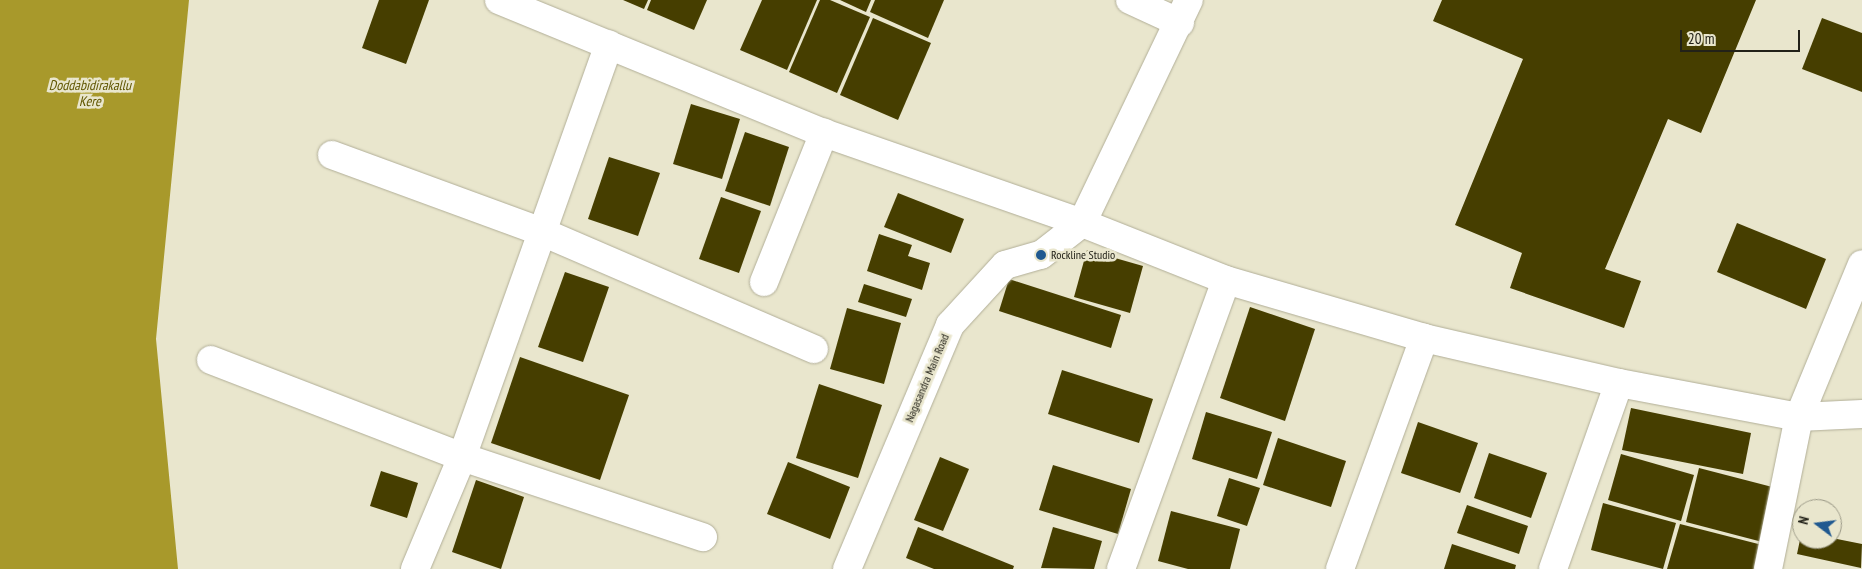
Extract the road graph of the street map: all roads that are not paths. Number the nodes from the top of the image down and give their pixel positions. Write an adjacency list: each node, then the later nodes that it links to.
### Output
1 (499, 0): 4 (street)
2 (1130, 0): 3 (street)
3 (1184, 12): 7 (street, Nagasandra Main Road)
4 (609, 44): 5 (street); 8 (street)
5 (824, 132): 7 (street); 11 (street)
6 (332, 155): 8 (street)
7 (1082, 223): 10 (street); 21 (street, Nagasandra Main Road)
8 (542, 232): 13 (street); 18 (street)
9 (1862, 264): 17 (street)
10 (1226, 280): 12 (street); 22 (street)
11 (764, 282)
12 (1424, 338): 15 (street); 23 (street)
13 (814, 349)
14 (212, 360): 18 (street)
15 (1619, 383): 17 (street); 24 (street)
16 (1862, 414): 17 (street)
17 (1799, 417): 25 (street)
18 (462, 457): 19 (street); 20 (street)
19 (703, 537)
20 (415, 569)
21 (848, 569)
22 (1121, 569)
23 (1340, 569)
24 (1553, 569)
25 (1768, 569)

